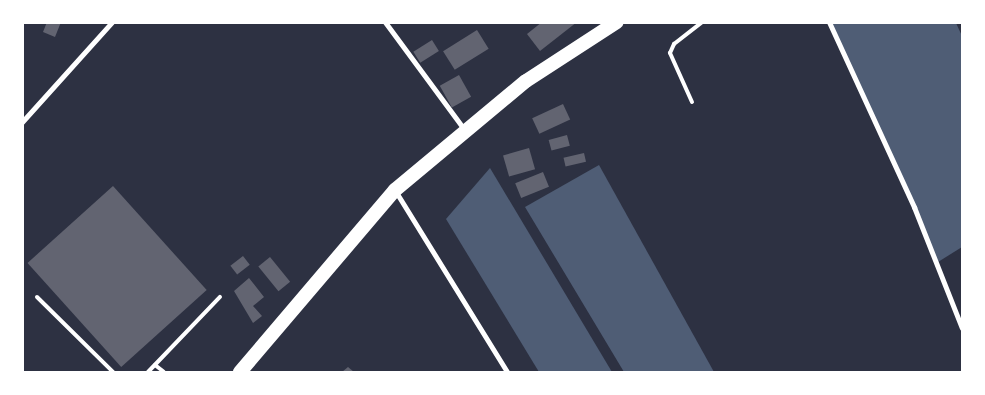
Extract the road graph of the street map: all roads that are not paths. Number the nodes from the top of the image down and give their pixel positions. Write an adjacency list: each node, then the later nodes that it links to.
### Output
1 (112, 22): 7 (street)
2 (385, 22): 8 (street)
3 (618, 22): 8 (highway)
4 (702, 22): 6 (lane)
5 (829, 22): 12 (street)
6 (692, 102)
7 (22, 122)
8 (464, 129): 9 (highway)
9 (395, 190): 17 (highway); 18 (street)
10 (37, 297): 14 (lane)
11 (220, 297): 13 (lane)
12 (962, 328)
13 (155, 365): 15 (lane); 16 (lane)
14 (113, 372)
15 (148, 372)
16 (164, 372)
17 (240, 372)
18 (507, 372)

